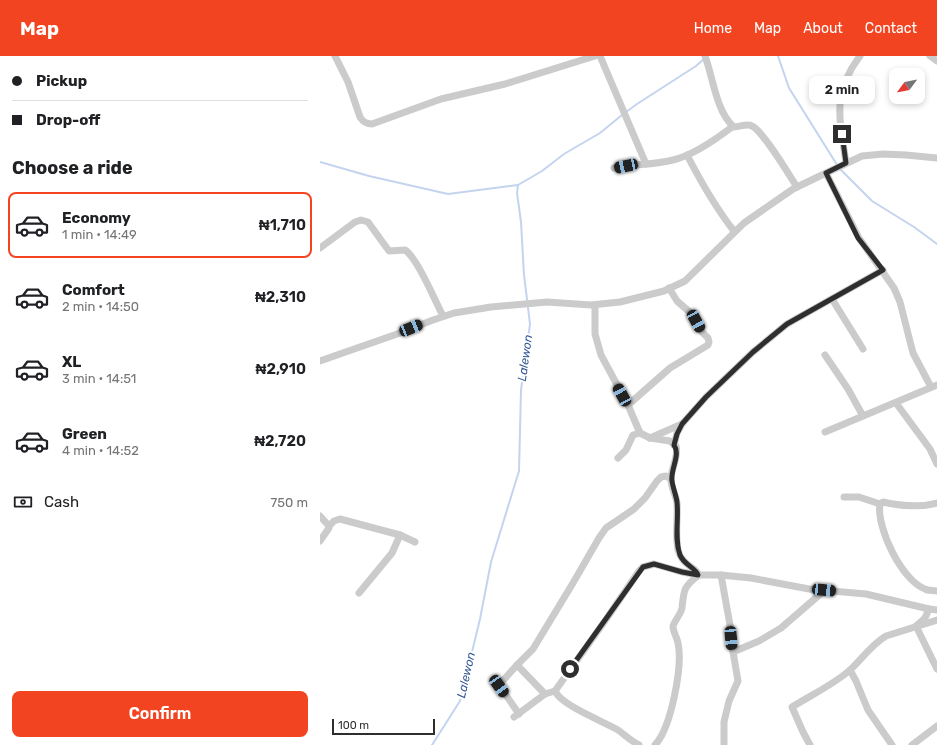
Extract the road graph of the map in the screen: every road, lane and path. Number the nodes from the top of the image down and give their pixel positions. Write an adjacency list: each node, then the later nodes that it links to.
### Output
1 (335, 56): 2 (street)
2 (595, 56)
3 (600, 56): 12 (street)
4 (705, 56): 8 (street)
5 (860, 56): 11 (street)
6 (930, 56): 7 (street)
7 (937, 61)
8 (732, 127): 9 (street); 15 (street)
9 (687, 155): 12 (street); 16 (street)
10 (937, 158): 11 (street)
11 (846, 163): 14 (street)
12 (646, 164): 13 (street)
13 (614, 168)
14 (826, 173): 15 (street); 18 (street)
15 (797, 187): 16 (street)
16 (734, 231): 19 (street)
17 (320, 248): 22 (street)
18 (883, 270): 20 (street); 26 (street)
19 (668, 288): 21 (street); 28 (street)
20 (832, 299): 23 (street); 30 (street)
21 (595, 304): 22 (street); 28 (street)
22 (443, 316): 25 (street)
23 (863, 349)
24 (825, 355): 29 (street)
25 (320, 361)
26 (934, 386): 27 (street)
27 (896, 403): 29 (street); 36 (street)
28 (628, 405): 32 (street)
29 (863, 416): 31 (street)
30 (682, 424): 33 (street); 34 (street)
31 (825, 432)
32 (640, 433): 33 (street); 35 (street)
33 (650, 438): 34 (street)
34 (674, 445): 37 (street)
35 (618, 458)
36 (937, 464)
37 (671, 479): 46 (street); 56 (street)
38 (844, 497): 40 (street)
39 (937, 503): 40 (street)
40 (880, 504): 49 (street)
41 (320, 516): 42 (street)
42 (329, 526): 43 (street); 44 (street)
43 (400, 535): 45 (street); 50 (street)
44 (320, 542)
45 (415, 542)
46 (698, 575): 47 (street); 59 (street); 63 (street)
47 (721, 575): 48 (street); 55 (street)
48 (824, 590): 51 (street); 55 (street)
49 (937, 591)
50 (359, 593)
51 (929, 609): 52 (street); 54 (street)
52 (937, 610)
53 (937, 620): 54 (street)
54 (916, 626): 57 (street); 58 (street)
55 (733, 652): 64 (street)
56 (517, 665): 60 (street); 60 (street)
57 (937, 669)
58 (850, 670): 65 (street); 66 (street)
59 (555, 691): 60 (street); 62 (street)
60 (545, 694)
61 (937, 726): 67 (street)
62 (639, 745)
63 (655, 745)
64 (724, 745)
65 (810, 745)
66 (892, 745)
67 (912, 745)

